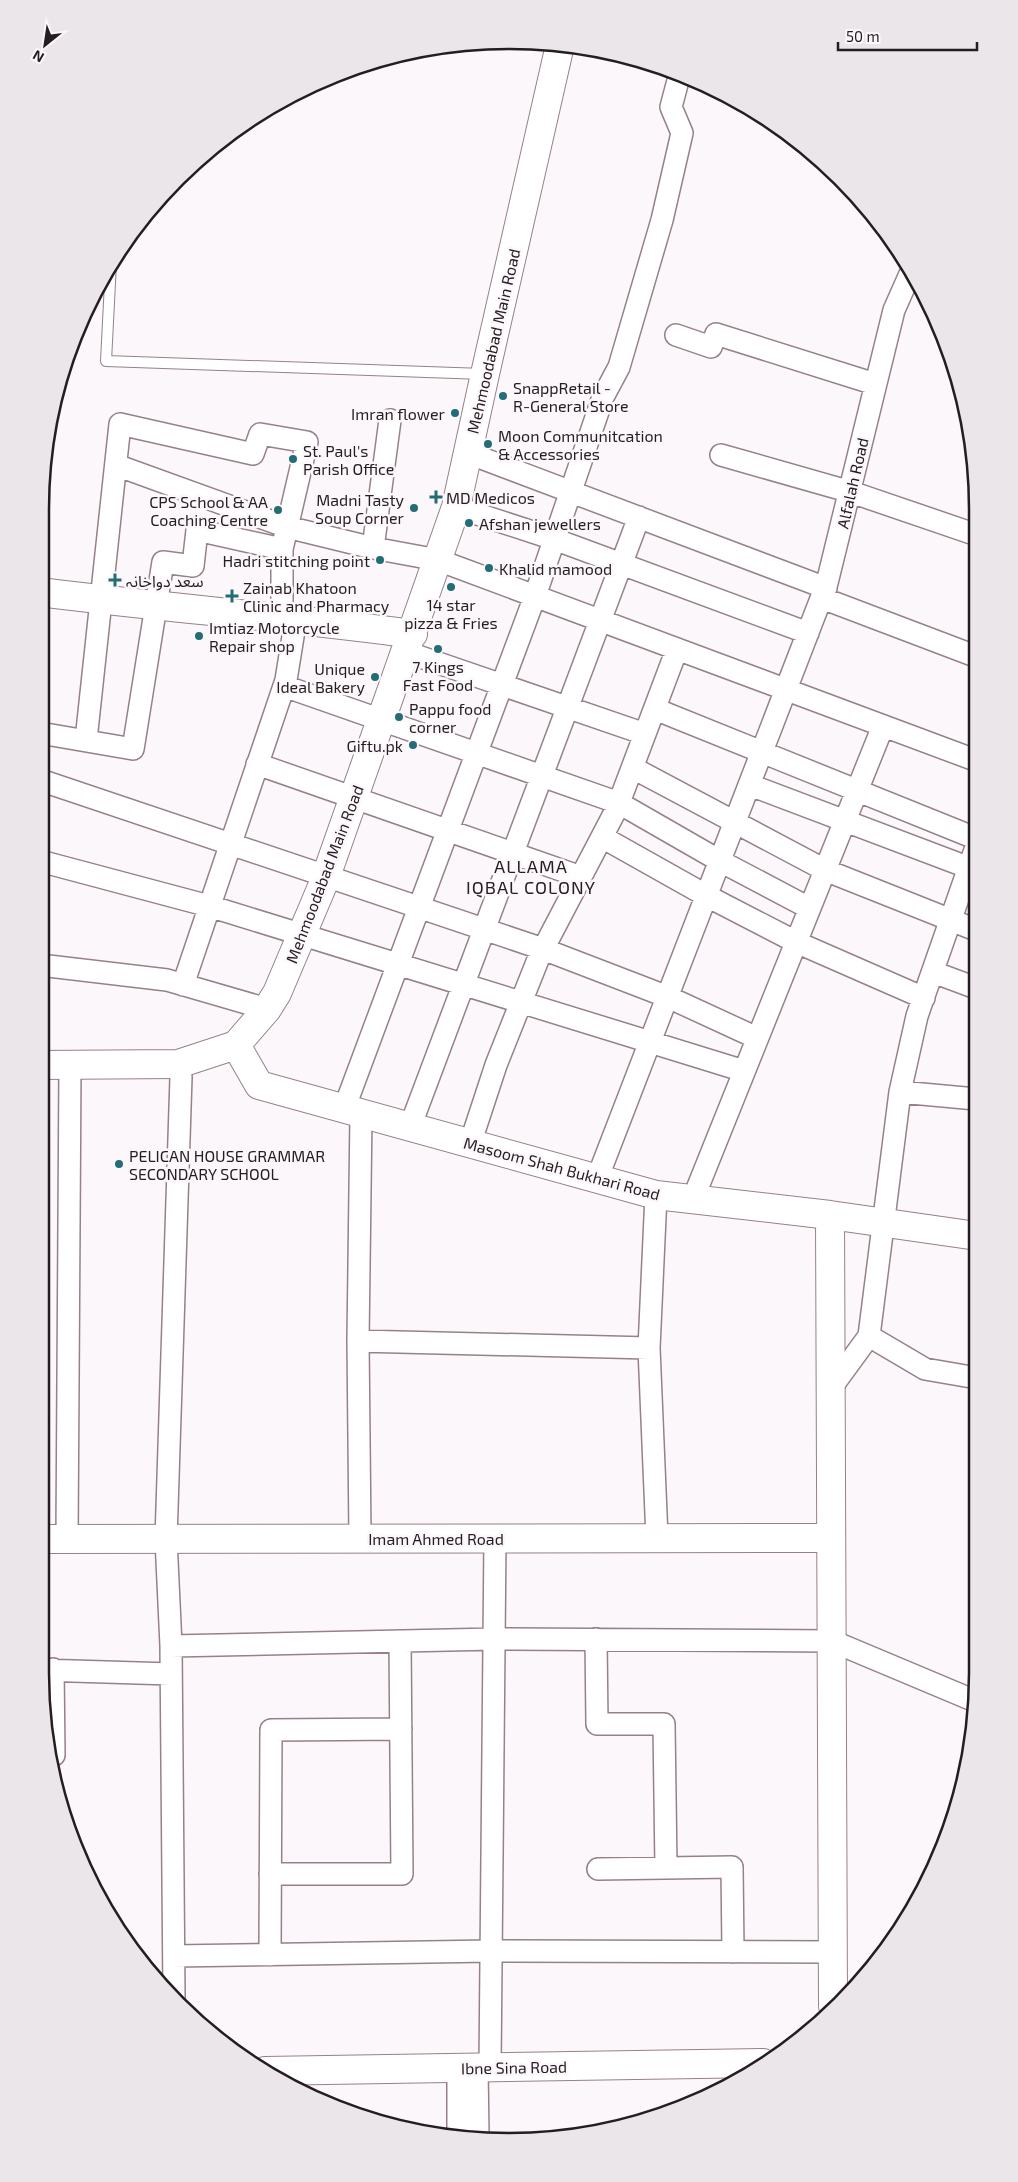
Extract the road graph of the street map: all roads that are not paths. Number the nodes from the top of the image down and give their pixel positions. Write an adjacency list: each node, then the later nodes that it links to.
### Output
1 (558, 52): 6 (street, Mehmoodabad Main Road)
2 (678, 81): 12 (street)
3 (110, 279): 6 (lane)
4 (908, 279): 7 (street, Alfalah Road)
5 (676, 335): 7 (street)
6 (485, 374): 9 (street, Mehmoodabad Main Road)
7 (875, 384): 13 (street, Alfalah Road)
8 (390, 420): 19 (street)
9 (468, 453): 12 (street); 14 (street, Mehmoodabad Main Road)
10 (721, 455): 13 (street)
11 (116, 466): 16 (street); 16 (street); 26 (street)
12 (571, 492): 15 (street); 18 (street)
13 (850, 492): 17 (street); 24 (street, Alfalah Road)
14 (456, 507): 18 (street); 21 (street, Mehmoodabad Main Road)
15 (639, 517): 22 (street); 24 (street)
16 (287, 527): 19 (street); 20 (street)
17 (969, 532)
18 (554, 539): 22 (street); 25 (street)
19 (373, 548): 21 (street)
20 (282, 549): 27 (street); 28 (street)
21 (438, 560): 25 (street); 31 (street, Mehmoodabad Main Road)
22 (622, 564): 29 (street); 30 (street)
23 (49, 593): 26 (street)
24 (824, 593): 30 (street, Alfalah Road); 33 (street)
25 (535, 596): 29 (street); 34 (street)
26 (102, 600): 27 (street); 43 (street)
27 (154, 607): 28 (street); 43 (street)
28 (289, 618): 31 (street); 35 (street)
29 (601, 621): 32 (street); 37 (street)
30 (808, 633): 36 (street, Alfalah Road)
31 (410, 643): 34 (street); 39 (street, Mehmoodabad Main Road)
32 (677, 649): 36 (street); 38 (street)
33 (969, 653)
34 (502, 685): 37 (street); 45 (street)
35 (284, 686): 39 (street); 47 (street)
36 (787, 690): 40 (street); 44 (street, Alfalah Road)
37 (569, 708): 42 (street); 49 (street)
38 (655, 709): 42 (street); 44 (street)
39 (382, 719): 45 (street); 53 (street, Mehmoodabad Main Road)
40 (883, 726): 46 (street); 52 (street)
41 (49, 734): 43 (street)
42 (645, 734): 48 (street)
43 (86, 740)
44 (762, 752): 51 (street, Alfalah Road); 52 (street)
45 (477, 753): 49 (street); 57 (street)
46 (969, 758)
47 (257, 764): 53 (street); 60 (street)
48 (632, 768): 54 (street); 56 (street)
49 (543, 776): 54 (street); 61 (street)
50 (49, 783): 60 (street)
51 (750, 785): 55 (street); 56 (street, Alfalah Road)
52 (857, 792): 55 (street); 58 (street)
53 (354, 797): 57 (street); 67 (street, Mehmoodabad Main Road)
54 (619, 803): 59 (street); 62 (street)
55 (844, 822): 63 (street); 65 (street)
56 (735, 823): 62 (street, Alfalah Road); 65 (street)
57 (448, 830): 61 (street); 71 (street)
58 (969, 836)
59 (602, 837): 68 (street); 69 (street)
60 (230, 843): 67 (street); 70 (street)
61 (514, 854): 68 (street); 75 (street)
62 (720, 861): 69 (street, Alfalah Road); 72 (street)
63 (969, 862)
64 (49, 863): 70 (street)
65 (825, 870): 72 (street); 73 (street)
66 (969, 874): 73 (street)
67 (326, 876): 71 (street); 76 (street, Mehmoodabad Main Road)
68 (581, 877): 78 (street)
69 (707, 896): 77 (street); 85 (street, Alfalah Road)
70 (209, 906): 76 (street); 83 (street)
71 (419, 908): 75 (street); 79 (street)
72 (810, 908): 77 (street)
73 (951, 921): 74 (street); 81 (street)
74 (969, 927)
75 (485, 931): 78 (street); 82 (street)
76 (302, 934): 79 (street); 88 (street, Mehmoodabad Main Road)
77 (796, 942): 86 (street); 89 (street)
78 (543, 949): 85 (street); 87 (street)
79 (398, 963): 82 (street); 98 (street)
80 (49, 966): 83 (street)
81 (933, 972): 84 (street); 86 (street)
82 (465, 984): 87 (street); 99 (street)
83 (183, 985): 88 (street)
84 (969, 985)
85 (668, 997): 89 (street); 90 (street, Alfalah Road)
86 (924, 998): 96 (street)
87 (522, 1002): 90 (street); 100 (street)
88 (267, 1009): 91 (street, Mehmoodabad Main Road)
89 (758, 1038): 95 (street)
90 (650, 1042): 95 (street); 101 (street, Alfalah Road)
91 (236, 1046): 92 (street); 98 (street, Masoom Shah Bukhari Road)
92 (178, 1064): 94 (street); 118 (street)
93 (49, 1065): 94 (street)
94 (70, 1065): 117 (street)
95 (744, 1071): 103 (street)
96 (900, 1092): 97 (street); 105 (street)
97 (969, 1098)
98 (352, 1111): 99 (street, Masoom Shah Bukhari Road); 108 (street)
99 (410, 1127): 100 (street, Masoom Shah Bukhari Road)
100 (470, 1144): 101 (street, Masoom Shah Bukhari Road)
101 (597, 1179): 102 (street, Masoom Shah Bukhari Road)
102 (656, 1195): 103 (street, Masoom Shah Bukhari Road); 109 (street)
103 (693, 1199): 104 (street, Masoom Shah Bukhari Road)
104 (830, 1215): 105 (street, Masoom Shah Bukhari Road); 111 (street)
105 (883, 1223): 106 (street, Masoom Shah Bukhari Road); 107 (street)
106 (969, 1235)
107 (869, 1336): 110 (street); 111 (street)
108 (358, 1341): 109 (street); 112 (street)
109 (650, 1348): 114 (street)
110 (969, 1377)
111 (831, 1388): 115 (street)
112 (360, 1538): 113 (street, Imam Ahmed Road); 118 (street, Imam Ahmed Road)
113 (495, 1538): 114 (street, Imam Ahmed Road); 119 (street)
114 (657, 1538): 115 (street, Imam Ahmed Road)
115 (831, 1538): 122 (street)
116 (49, 1539): 117 (street, Imam Ahmed Road)
117 (67, 1539): 118 (street, Imam Ahmed Road)
118 (166, 1539): 123 (street)
119 (494, 1639): 120 (street); 121 (street); 131 (street)
120 (596, 1639): 122 (street); 128 (street)
121 (400, 1641): 123 (street); 127 (street)
122 (832, 1641): 126 (street); 133 (street)
123 (171, 1646): 125 (street)
124 (49, 1670): 125 (street)
125 (171, 1674): 135 (street)
126 (968, 1698)
127 (401, 1729): 130 (street); 130 (street)
128 (666, 1868): 129 (street); 132 (street)
129 (598, 1869)
130 (270, 1874): 134 (street)
131 (491, 1951): 132 (street); 134 (street); 139 (street)
132 (733, 1952): 133 (street)
133 (833, 1952): 137 (street)
134 (270, 1955): 135 (street)
135 (174, 1956): 136 (street)
136 (174, 1988)
137 (833, 1999)
138 (753, 2063): 139 (street, Ibne Sina Road)
139 (475, 2068): 140 (street, Ibne Sina Road); 141 (street); 142 (street)
140 (277, 2071)
141 (459, 2130)
142 (478, 2132)

